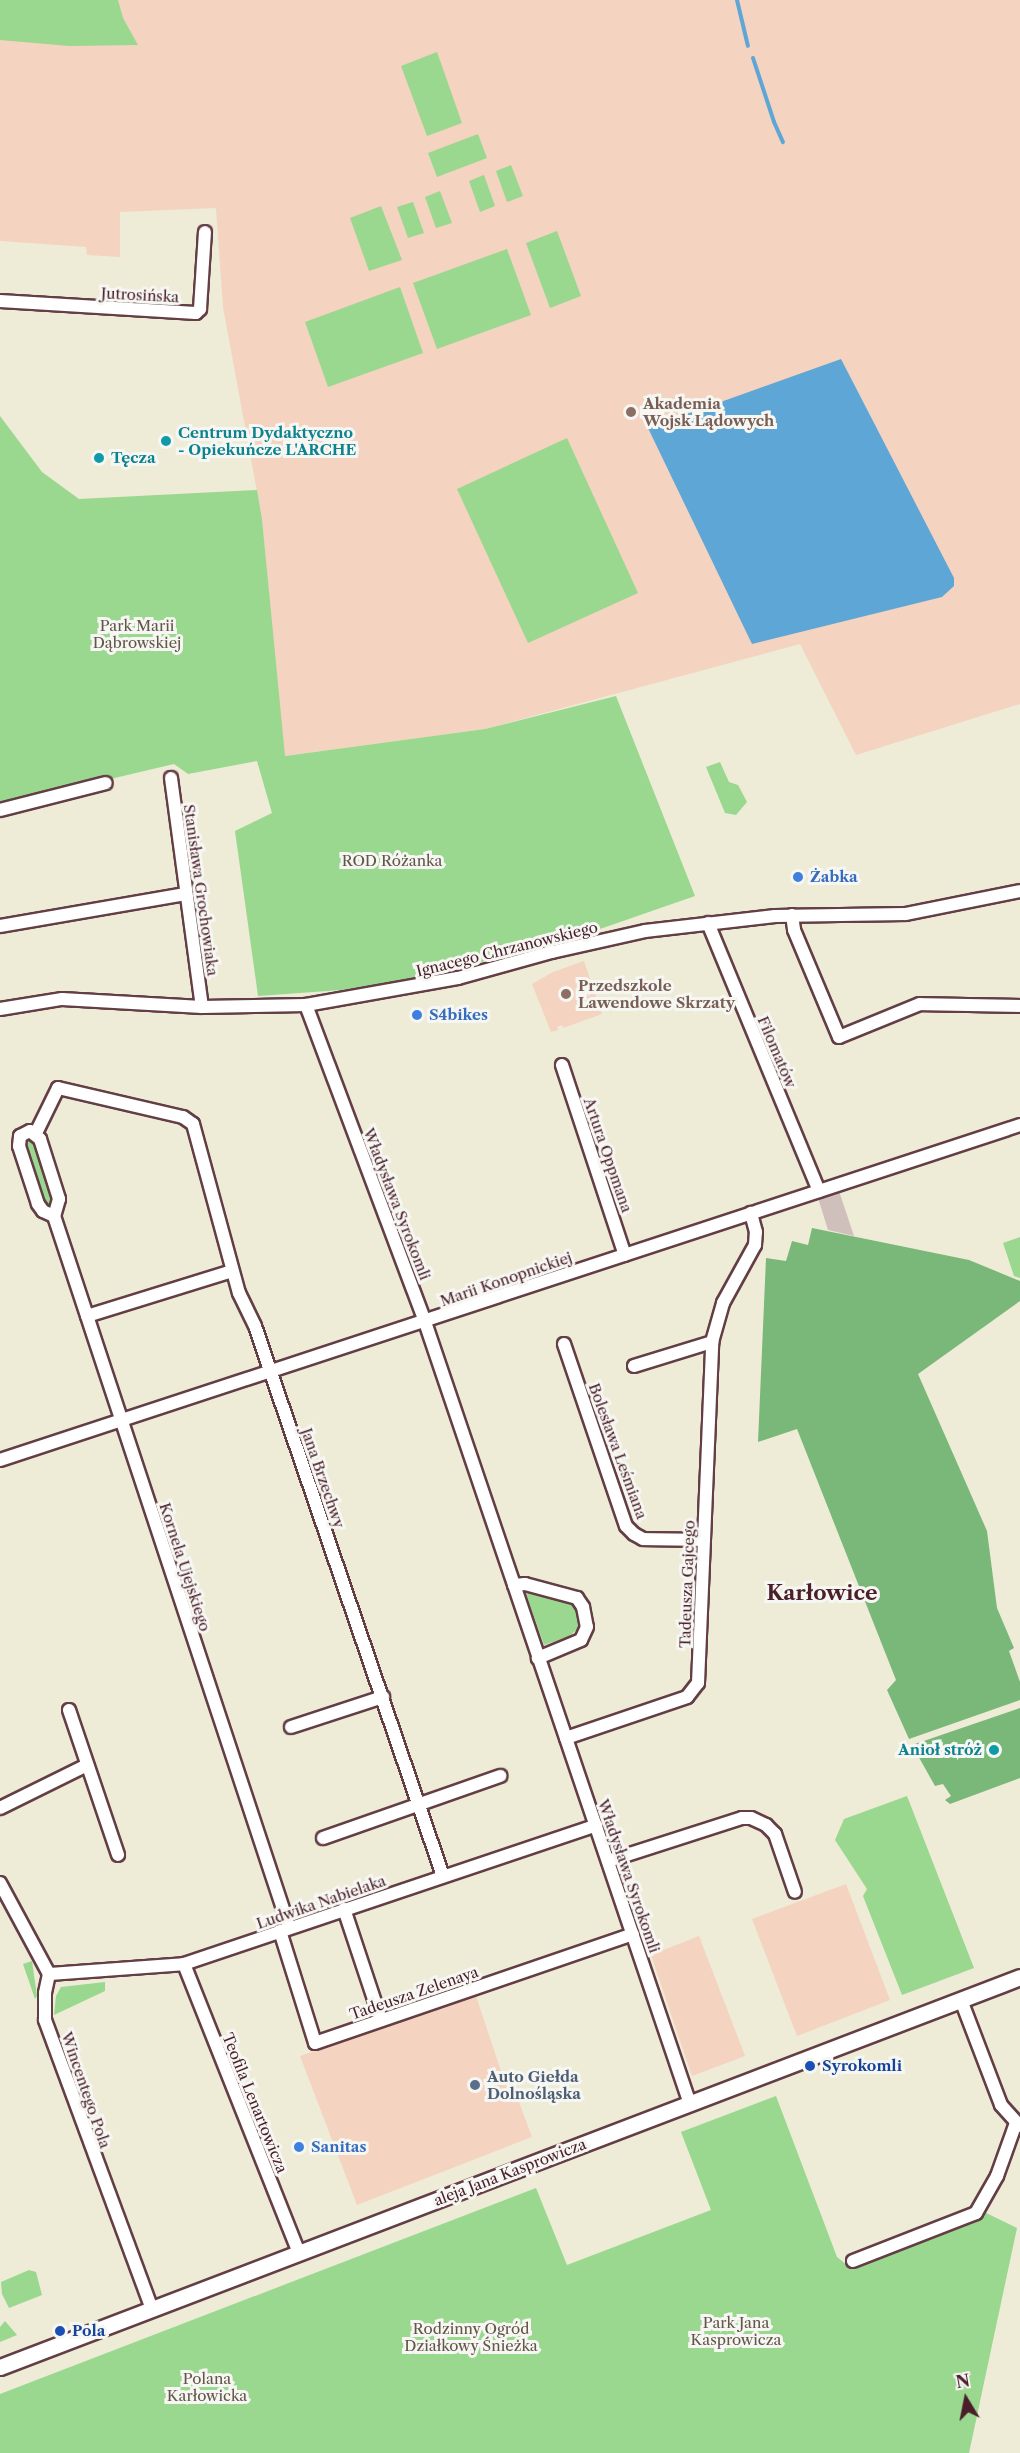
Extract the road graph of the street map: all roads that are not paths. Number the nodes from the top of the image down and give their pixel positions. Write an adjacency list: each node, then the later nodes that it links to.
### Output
1 (205, 232): 2 (street, Jutrosińska)
2 (0, 301)
3 (171, 778): 7 (street, Stanisława Grochowiaka)
4 (106, 783): 5 (street)
5 (0, 810)
6 (1020, 891): 8 (street, Ignacego Chrzanowskiego)
7 (185, 894): 10 (street); 13 (street, Stanisława Grochowiaka)
8 (792, 915): 9 (street, Ignacego Chrzanowskiego); 12 (street)
9 (708, 923): 11 (street, Ignacego Chrzanowskiego); 18 (street, Filomatów)
10 (0, 926)
11 (306, 1005): 13 (street, Ignacego Chrzanowskiego); 24 (street, Władysława Syrokomli)
12 (1020, 1006)
13 (202, 1007): 14 (street, Ignacego Chrzanowskiego)
14 (0, 1009)
15 (562, 1065): 21 (street, Artura Oppmana)
16 (1020, 1125): 18 (street, Marii Konopnickiej)
17 (36, 1133): 20 (street, Kornela Ujejskiego); 20 (street, Kornela Ujejskiego); 22 (street, Jana Brzechwy)
18 (819, 1191): 19 (street, Marii Konopnickiej)
19 (751, 1214): 21 (street, Marii Konopnickiej); 25 (street, Tadeusza Gajcego)
20 (54, 1216): 23 (street, Kornela Ujejskiego)
21 (625, 1255): 24 (street, Marii Konopnickiej)
22 (232, 1271): 23 (street); 28 (street, Jana Brzechwy)
23 (87, 1316): 29 (street, Kornela Ujejskiego)
24 (425, 1322): 28 (street, Marii Konopnickiej); 32 (street, Władysława Syrokomli)
25 (711, 1342): 27 (street); 31 (street, Tadeusza Gajcego)
26 (564, 1344): 31 (street, Bolesława Leśmiana)
27 (634, 1366)
28 (271, 1372): 29 (street, Marii Konopnickiej); 34 (street, Jana Brzechwy)
29 (122, 1421): 30 (street, Marii Konopnickiej); 50 (street, Kornela Ujejskiego)
30 (0, 1460)
31 (704, 1540): 37 (street, Tadeusza Gajcego)
32 (514, 1586): 33 (street, Władysława Syrokomli); 33 (street)
33 (538, 1658): 37 (street, Władysława Syrokomli)
34 (383, 1697): 36 (street); 40 (street, Jana Brzechwy)
35 (69, 1710): 38 (street)
36 (291, 1727)
37 (566, 1738): 42 (street, Władysława Syrokomli)
38 (87, 1765): 41 (street); 44 (street)
39 (500, 1776): 40 (street)
40 (419, 1805): 43 (street); 46 (street, Jana Brzechwy)
41 (0, 1808)
42 (596, 1825): 45 (street, Władysława Syrokomli); 46 (street, Ludwika Nabielaka)
43 (323, 1838)
44 (118, 1855)
45 (608, 1861): 48 (street); 51 (street, Władysława Syrokomli)
46 (443, 1876): 49 (street, Ludwika Nabielaka)
47 (0, 1883): 53 (street)
48 (795, 1892)
49 (344, 1909): 50 (street, Ludwika Nabielaka); 56 (street)
50 (284, 1929): 52 (street, Ludwika Nabielaka); 56 (street, Tadeusza Zelenaya)
51 (633, 1934): 56 (street, Tadeusza Zelenaya); 57 (street, Władysława Syrokomli)
52 (184, 1964): 53 (street, Ludwika Nabielaka); 59 (street, Teofila Lenartowicza)
53 (49, 1974): 61 (street, Wincentego Pola)
54 (1020, 1977): 55 (street, aleja Jana Kasprowicza)
55 (961, 2000): 57 (street, aleja Jana Kasprowicza); 58 (street)
56 (381, 2020)
57 (690, 2103): 59 (street, aleja Jana Kasprowicza)
58 (1018, 2125): 60 (street)
59 (299, 2253): 61 (street, aleja Jana Kasprowicza)
60 (853, 2262)
61 (152, 2310): 62 (street, aleja Jana Kasprowicza)
62 (0, 2367)

